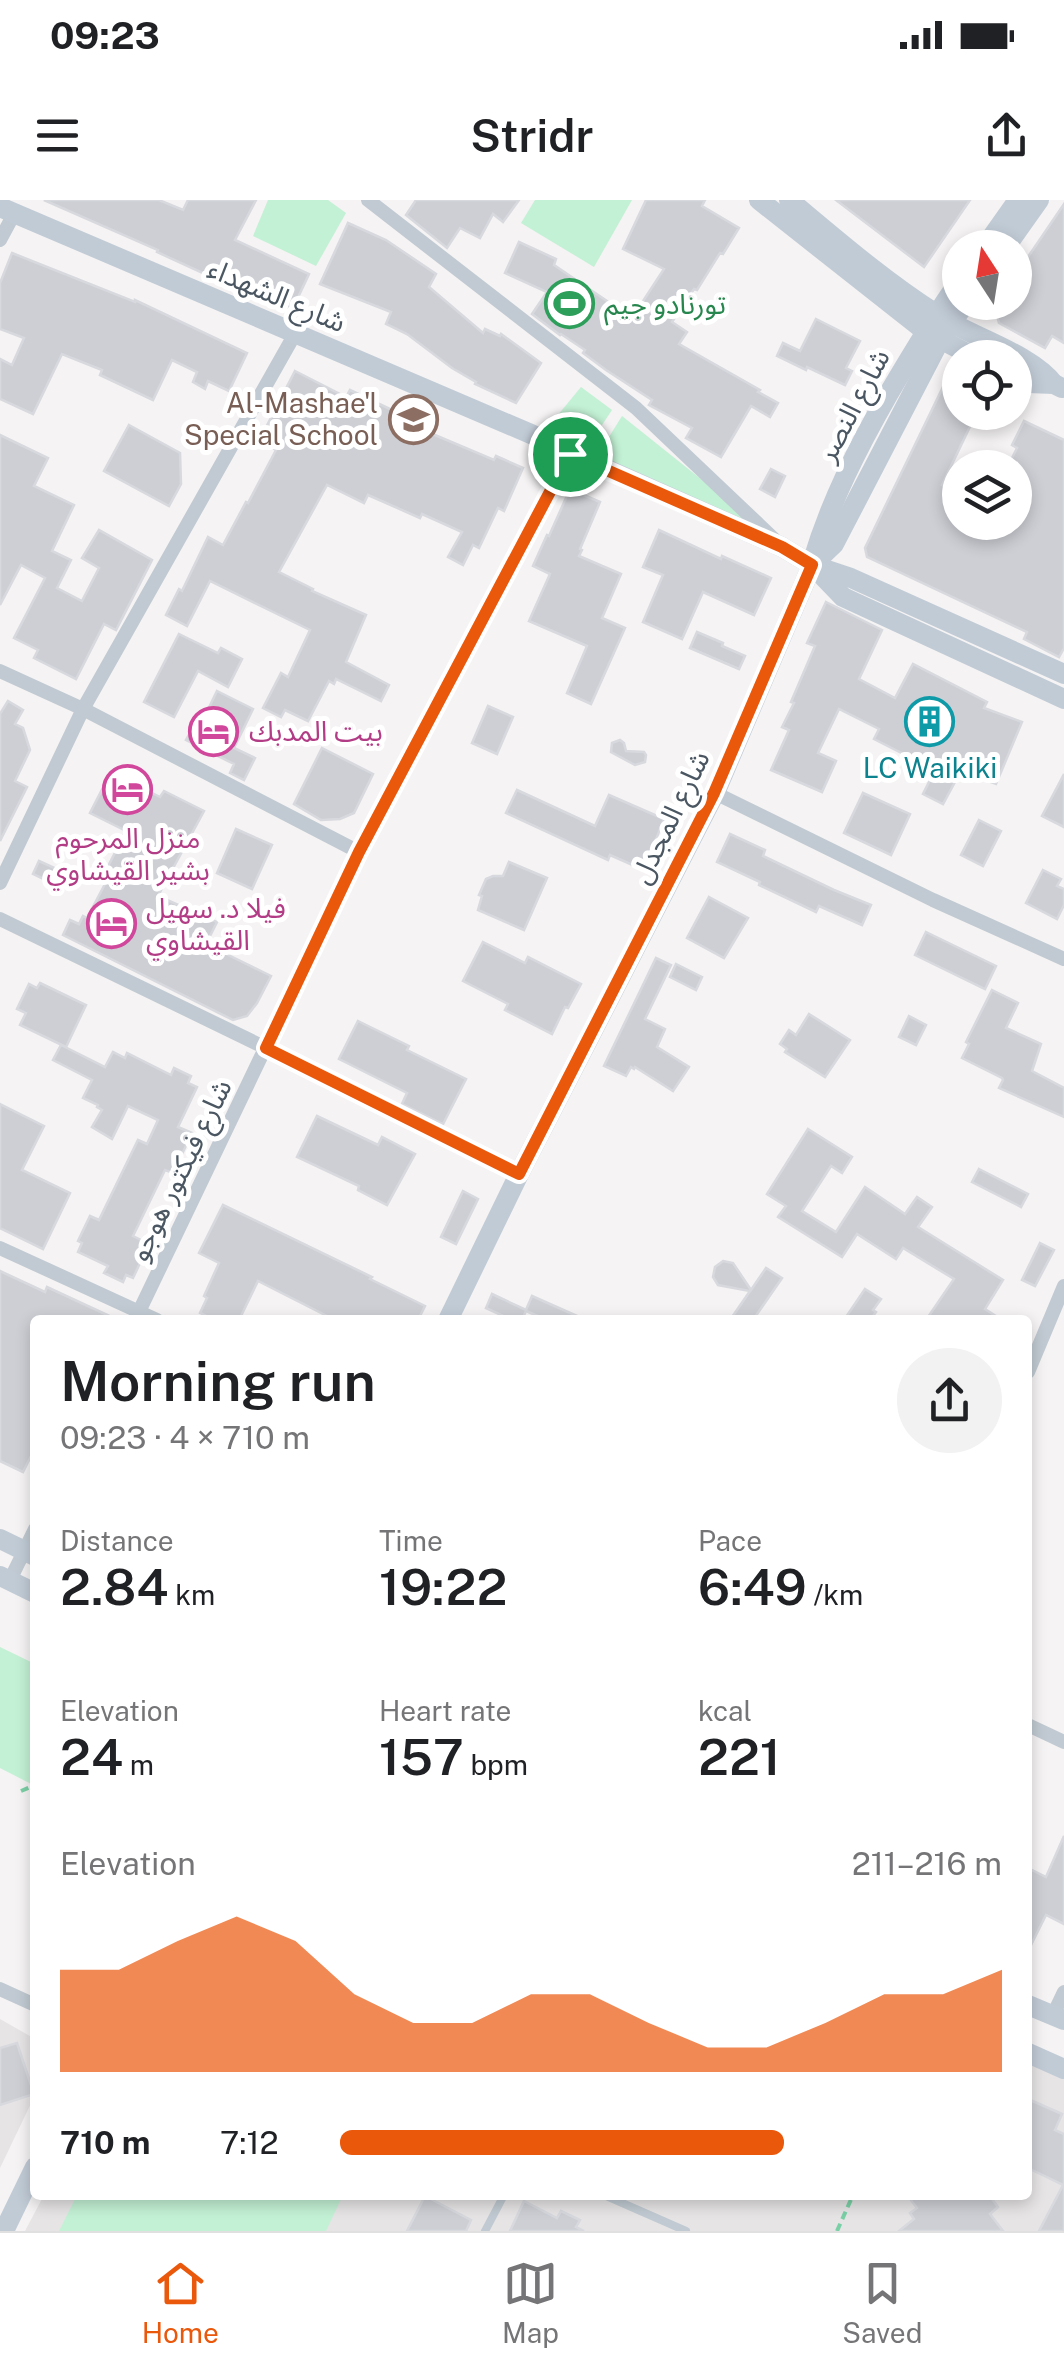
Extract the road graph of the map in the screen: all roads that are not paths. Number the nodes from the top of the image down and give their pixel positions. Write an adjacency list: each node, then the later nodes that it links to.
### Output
1 (368, 200): 8 (street)
2 (396, 200): 8 (street)
3 (760, 200): 14 (main road)
4 (789, 200): 14 (main road)
5 (1018, 200): 9 (main road)
6 (1039, 200): 10 (main road)
7 (7, 211): 11 (street); 15 (main road, شارع الشهداء)
8 (388, 216): 20 (street)
9 (997, 230)
10 (1018, 230)
11 (0, 240)
12 (942, 318): 14 (main road)
13 (946, 320): 14 (main road)
14 (938, 327): 16 (main road); 18 (main road); 21 (main road, شارع المجدل)
15 (296, 332): 19 (main road, شارع الشهداء); 25 (street)
16 (954, 340)
17 (1032, 384): 18 (main road)
18 (1059, 387)
19 (570, 454): 20 (main road); 27 (street, شارع فيكتور هوجو)
20 (782, 547): 21 (main road)
21 (812, 565): 23 (main road); 24 (main road); 26 (main road, شارع المجدل)
22 (0, 672): 25 (street)
23 (1064, 674)
24 (1064, 699)
25 (83, 710): 27 (street); 28 (street)
26 (714, 793): 30 (street); 32 (main road, شارع المجدل)
27 (359, 852): 31 (street, شارع فيكتور هوجو)
28 (0, 883)
29 (0, 919): 31 (street)
30 (1064, 959)
31 (266, 1048): 32 (street); 36 (street, شارع فيكتور هوجو)
32 (519, 1174): 37 (main road, شارع المجدل)
33 (0, 1248): 35 (street)
34 (1064, 1286): 38 (street)
35 (136, 1315)
36 (138, 1315)
37 (450, 1315)
38 (1032, 1362)
39 (0, 1540): 40 (main road)
40 (30, 1554): 41 (street)
41 (5, 1578): 42 (main road)
42 (30, 1590)
43 (1032, 1726): 44 (street)
44 (1059, 1736)
45 (0, 1988): 47 (street)
46 (1064, 1992): 49 (street)
47 (30, 2002)
48 (1032, 2008): 49 (main road)
49 (1058, 2018)
50 (1032, 2055): 51 (main road)
51 (1064, 2068)
52 (30, 2177): 56 (main road)
53 (501, 2200): 57 (lane)
54 (614, 2200): 55 (lane)
55 (665, 2227): 58 (lane)
56 (4, 2231)
57 (485, 2231)
58 (686, 2231)

